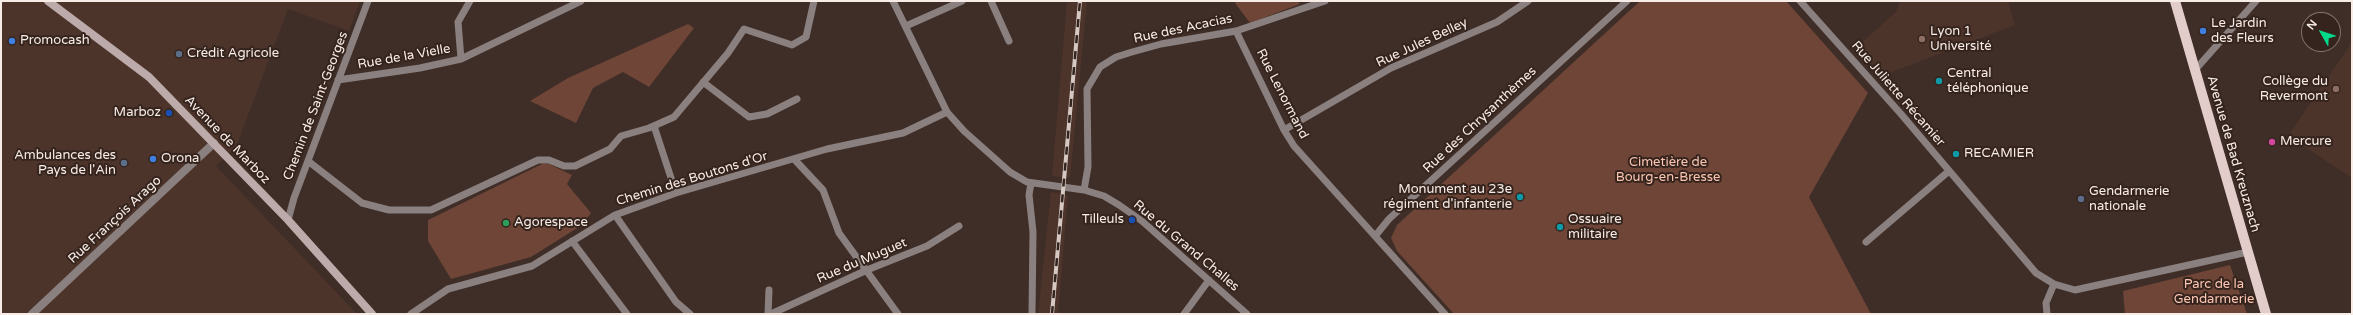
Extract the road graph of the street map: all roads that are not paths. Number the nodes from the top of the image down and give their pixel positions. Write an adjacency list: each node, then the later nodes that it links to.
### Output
1 (48, 1): 26 (main road, Avenue de Marboz)
2 (368, 1): 20 (street, Chemin de Saint-Georges)
3 (470, 1): 18 (street)
4 (581, 1): 18 (street, Rue de la Vielle)
5 (814, 1): 21 (street)
6 (893, 1): 15 (street, Rue du Grand Challes)
7 (962, 1): 15 (street)
8 (992, 1): 17 (street)
9 (1325, 1): 16 (street, Rue des Acacias)
10 (1528, 1): 25 (street, Rue Jules Belley)
11 (1627, 1): 36 (street, Rue des Chrysanthèmes)
12 (1800, 1): 29 (street, Rue Juliette Récamier)
13 (2175, 1): 19 (main road, Avenue de Bad Kreuznach)
14 (2256, 1): 19 (street)
15 (906, 26): 23 (street, Rue du Grand Challes)
16 (1236, 31): 25 (street, Rue Lenormand); 31 (street, Rue des Acacias)
17 (1009, 41)
18 (461, 59): 20 (street, Rue de la Vielle)
19 (2195, 70): 39 (main road, Avenue de Bad Kreuznach)
20 (338, 80): 28 (street, Chemin de Saint-Georges)
21 (703, 82): 22 (street); 24 (street)
22 (797, 99)
23 (947, 112): 27 (street, Chemin des Boutons d'Or); 30 (street, Rue du Grand Challes)
24 (654, 126): 28 (street); 32 (street)
25 (1284, 130): 36 (street, Rue Lenormand)
26 (214, 143): 34 (main road, Avenue de Marboz); 44 (street, Rue François Arago)
27 (795, 160): 32 (street, Chemin des Boutons d'Or); 40 (street)
28 (308, 161): 34 (street, Chemin de Saint-Georges)
29 (1949, 171): 38 (street); 42 (street, Rue Juliette Récamier)
30 (1031, 182): 31 (street, Rue du Grand Challes); 52 (street)
31 (1084, 190): 41 (street, Rue du Grand Challes)
32 (676, 194): 33 (street, Chemin des Boutons d'Or)
33 (615, 215): 37 (street, Chemin des Boutons d'Or); 48 (street)
34 (288, 220): 45 (main road, Avenue de Marboz)
35 (959, 226): 40 (street, Rue du Muguet)
36 (1376, 235): 55 (street)
37 (572, 241): 46 (street, Chemin des Boutons d'Or); 47 (street)
38 (1866, 242)
39 (2248, 252): 42 (street, Rue Juliette Récamier); 57 (main road, Avenue de Bad Kreuznach)
40 (868, 270): 50 (street, Rue du Muguet); 51 (street)
41 (1209, 280): 53 (street); 54 (street, Rue du Grand Challes)
42 (2054, 284): 56 (street)
43 (769, 290): 49 (street)
44 (32, 314)
45 (372, 314)
46 (411, 314)
47 (627, 314)
48 (690, 314)
49 (768, 314)
50 (771, 314)
51 (898, 314)
52 (1032, 314)
53 (1184, 314)
54 (1248, 314)
55 (1445, 314)
56 (2046, 314)
57 (2266, 314)

